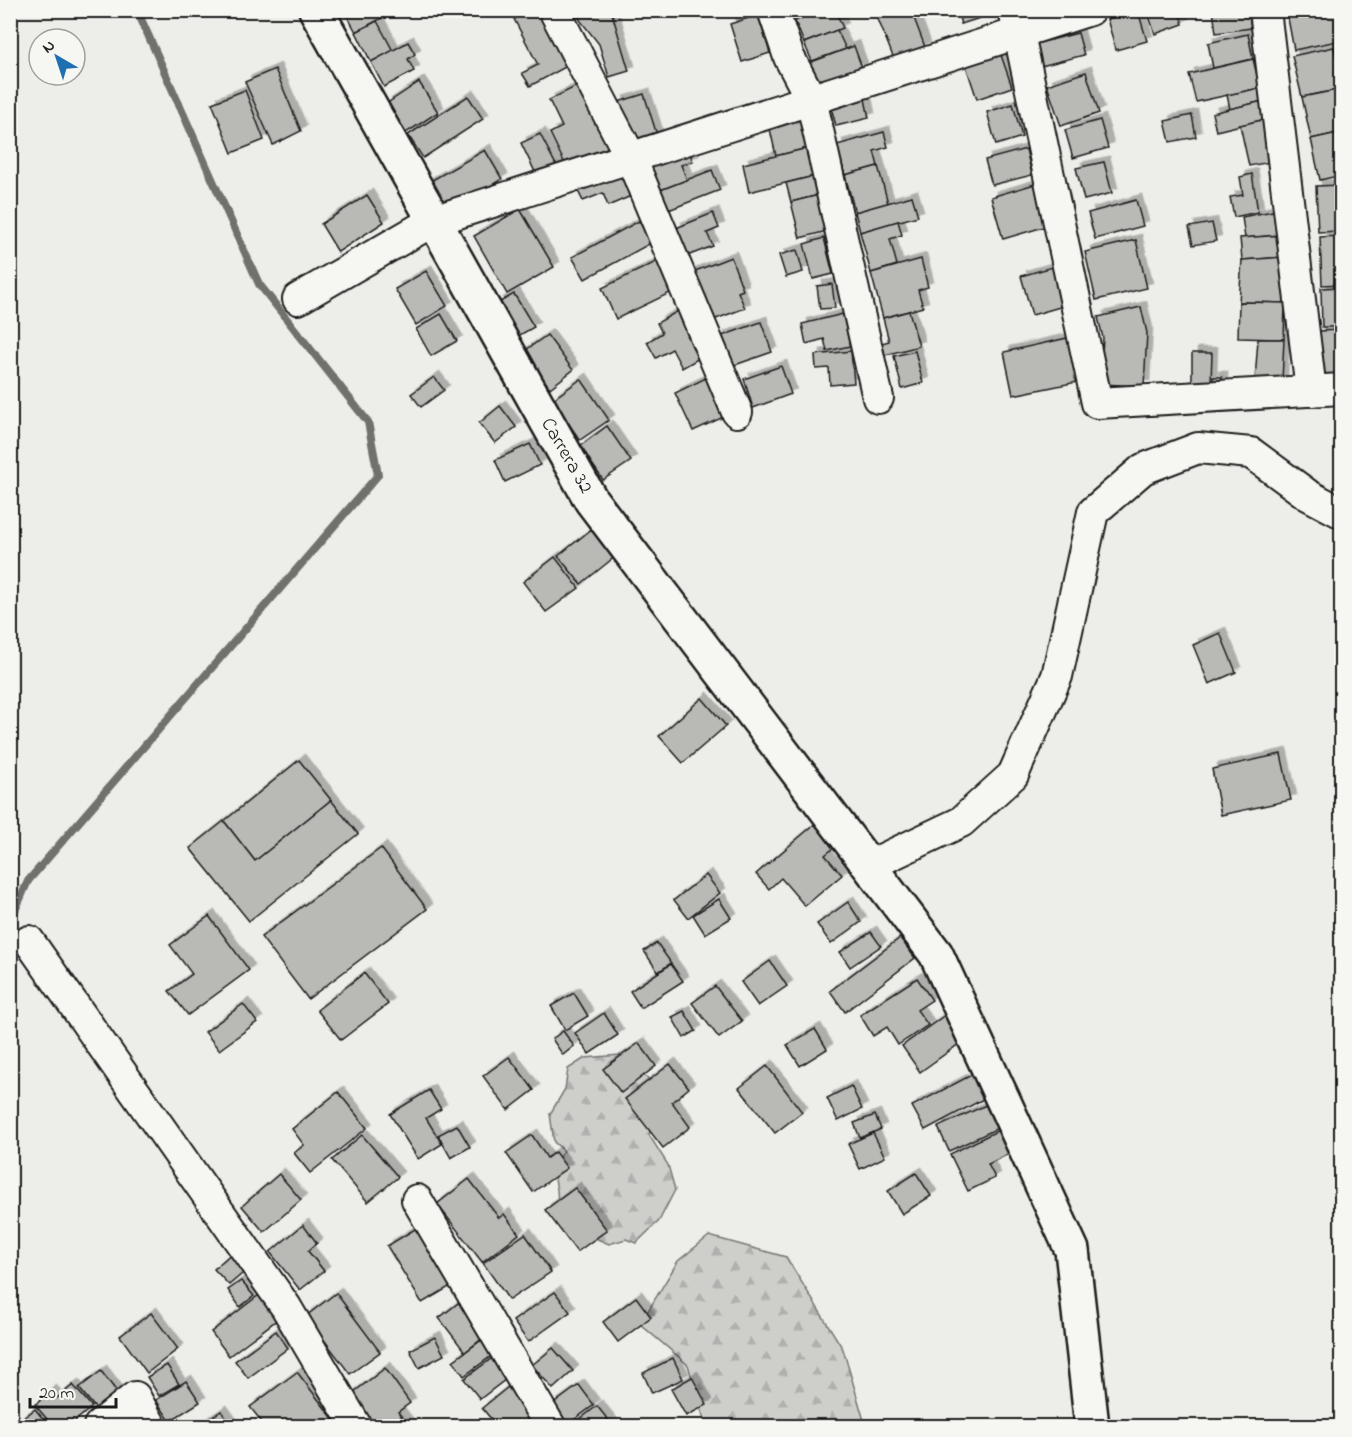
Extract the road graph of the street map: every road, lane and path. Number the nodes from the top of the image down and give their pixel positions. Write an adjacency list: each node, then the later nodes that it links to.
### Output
1 (316, 10): 9 (main road, Carrera 32)
2 (554, 10): 8 (street)
3 (773, 10): 7 (street)
4 (1090, 10): 6 (street)
5 (1265, 10): 12 (street)
6 (1017, 23): 7 (street); 12 (street)
7 (811, 99): 8 (street); 13 (street)
8 (630, 156): 9 (street); 14 (street)
9 (433, 221): 10 (street); 16 (main road, Carrera 32)
10 (298, 298)
11 (1341, 389): 12 (street)
12 (1311, 391)
13 (878, 398)
14 (737, 412)
15 (1341, 513): 16 (street)
16 (870, 866): 23 (main road, Carrera 32)
17 (29, 941): 21 (street)
18 (417, 1200): 22 (street)
19 (99, 1426): 20 (street)
20 (151, 1426)
21 (356, 1426)
22 (550, 1426)
23 (1092, 1426)

